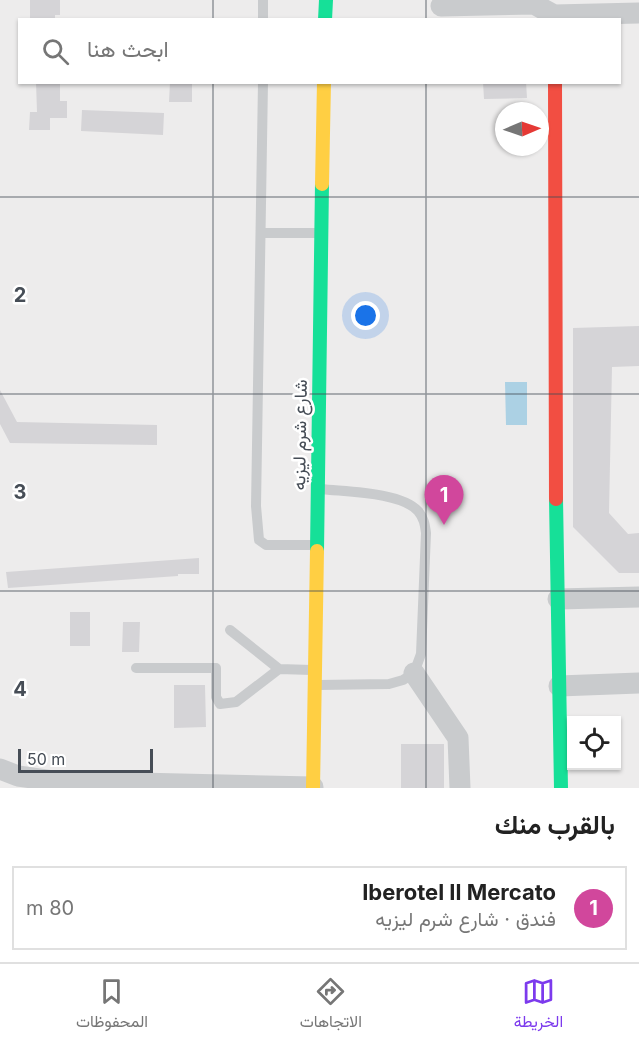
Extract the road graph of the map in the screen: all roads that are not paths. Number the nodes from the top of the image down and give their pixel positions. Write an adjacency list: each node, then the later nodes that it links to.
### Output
1 (263, 0): 6 (lane)
2 (326, 0): 7 (street)
3 (441, 6): 5 (street)
4 (639, 13): 5 (street)
5 (554, 17)
6 (263, 18)
7 (325, 18)
8 (263, 84): 11 (lane)
9 (324, 84): 12 (street, شارع شرم ليزيه)
10 (555, 84): 16 (street)
11 (261, 232): 12 (lane); 14 (lane)
12 (322, 233): 13 (street, شارع شرم ليزيه)
13 (318, 488): 14 (street, شارع شرم ليزيه); 21 (lane)
14 (316, 545): 20 (street, شارع شرم ليزيه)
15 (639, 597): 16 (street)
16 (558, 599): 24 (street)
17 (230, 630): 19 (lane)
18 (136, 668): 19 (lane)
19 (279, 669): 20 (lane)
20 (315, 670): 23 (street, شارع شرم ليزيه)
21 (414, 673): 23 (lane); 27 (street)
22 (639, 683): 24 (street)
23 (315, 685): 26 (street, شارع شرم ليزيه)
24 (559, 686): 28 (street)
25 (0, 769): 26 (street)
26 (313, 787)
27 (460, 788)
28 (561, 788)

